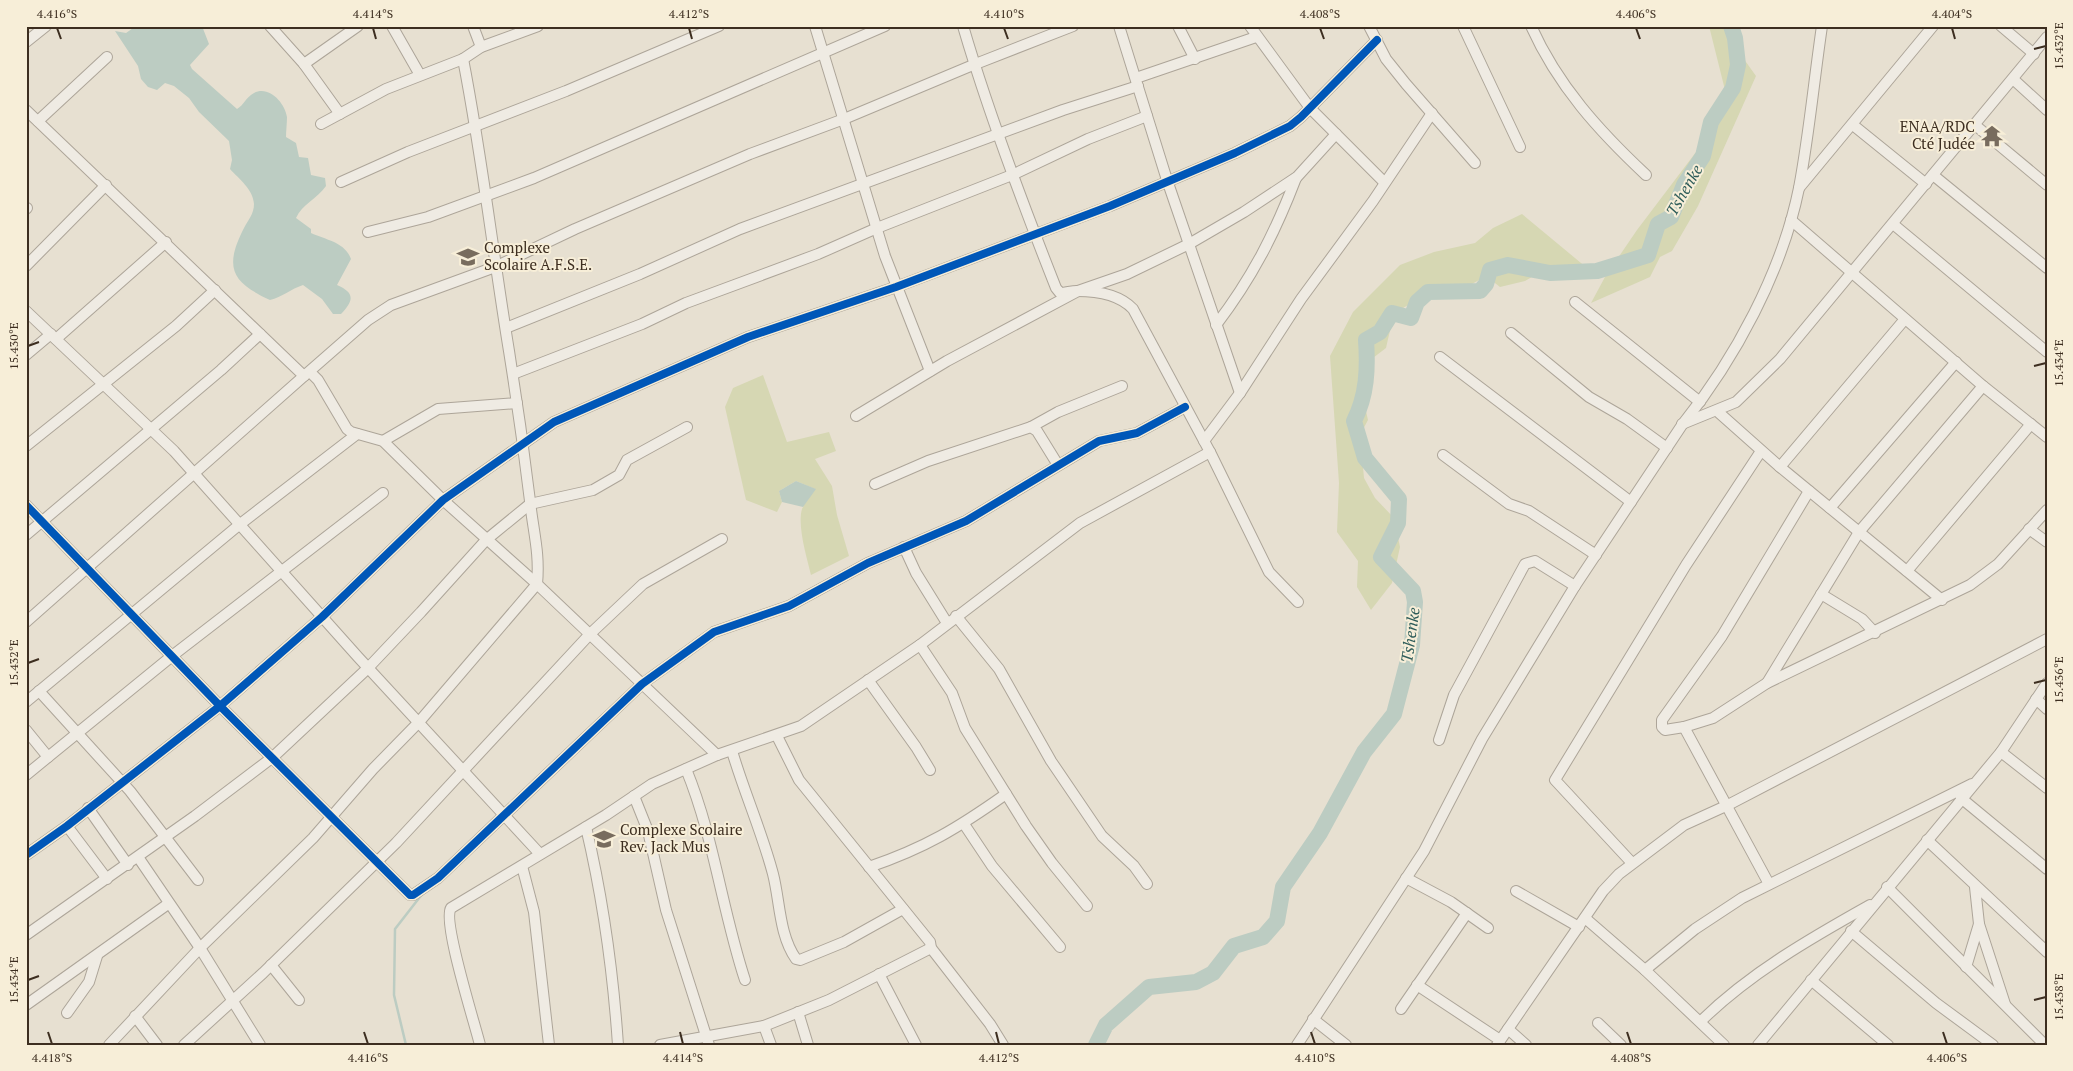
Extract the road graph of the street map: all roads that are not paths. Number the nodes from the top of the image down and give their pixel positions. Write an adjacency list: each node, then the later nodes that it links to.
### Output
1 (46, 26): 24 (street)
2 (270, 26): 31 (street)
3 (358, 26): 31 (street)
4 (392, 26): 33 (street)
5 (473, 26): 25 (street)
6 (538, 26): 25 (street)
7 (719, 26): 47 (street)
8 (816, 26): 26 (street)
9 (885, 26): 26 (street)
10 (963, 26): 32 (street)
11 (1073, 26): 32 (street)
12 (1120, 26): 35 (street)
13 (1178, 26): 30 (street)
14 (1250, 26): 21 (street)
15 (1370, 26): 23 (street)
16 (1464, 26): 50 (street)
17 (1531, 26): 53 (street)
18 (1822, 26): 63 (street)
19 (1933, 26): 45 (street)
20 (2001, 26): 27 (street)
21 (1256, 37): 30 (street); 36 (street)
22 (2047, 37): 27 (street)
23 (1377, 40): 36 (street); 39 (street)
24 (26, 42)
25 (481, 47): 29 (street)
26 (824, 52): 42 (street); 64 (street)
27 (2034, 54): 34 (street)
28 (107, 57): 43 (street)
29 (463, 59): 33 (street); 47 (street)
30 (1195, 59): 35 (street)
31 (304, 64): 40 (street)
32 (973, 65): 42 (street); 49 (street)
33 (420, 75): 40 (street)
34 (2013, 80): 38 (street); 46 (street)
35 (1137, 82): 41 (street); 49 (street)
36 (1310, 108): 48 (street); 56 (street)
37 (26, 110): 43 (street)
38 (2047, 110)
39 (1432, 112): 51 (street); 58 (street)
40 (340, 114): 44 (street)
41 (1147, 116): 52 (street); 56 (street)
42 (844, 120): 61 (street); 73 (street)
43 (38, 121): 60 (street)
44 (321, 124)
45 (1852, 125): 59 (street); 63 (street)
46 (1975, 125): 54 (street); 62 (street)
47 (476, 126): 57 (street); 64 (street)
48 (1336, 134): 55 (street); 58 (street)
49 (998, 135): 52 (street); 61 (street)
50 (1520, 147)
51 (1475, 163)
52 (1012, 175): 67 (street); 69 (street)
53 (1646, 175)
54 (1933, 176): 59 (street); 74 (street)
55 (1297, 177): 71 (street); 82 (street)
56 (1167, 180): 69 (street); 71 (street)
57 (341, 182)
58 (1384, 182): 97 (street)
59 (1926, 184): 66 (street)
60 (106, 185): 70 (street); 72 (street)
61 (863, 185): 67 (street); 83 (street)
62 (2047, 185)
63 (1798, 189): 65 (street)
64 (485, 196): 68 (street); 73 (street)
65 (1791, 220): 75 (street); 98 (street)
66 (1893, 224): 75 (street); 87 (street)
67 (877, 228): 76 (street); 93 (street)
68 (368, 232)
69 (1034, 233): 76 (street); 78 (street)
70 (166, 242): 77 (street); 86 (street)
71 (1189, 244): 78 (street); 82 (street)
72 (26, 266)
73 (495, 266): 83 (street); 92 (street)
74 (2047, 268)
75 (1853, 273): 81 (street); 101 (street)
76 (896, 287): 91 (street); 112 (street)
77 (215, 290): 85 (street); 94 (street)
78 (1078, 291): 91 (street); 100 (street)
79 (1575, 302): 98 (street)
80 (26, 311): 86 (street)
81 (1905, 319): 90 (street); 119 (street)
82 (1216, 325): 97 (street)
83 (506, 328): 93 (street)
84 (1511, 333): 114 (street)
85 (260, 334): 92 (street); 107 (street)
86 (53, 337): 88 (street); 94 (street)
87 (2047, 352)
88 (26, 355)
89 (1440, 357): 125 (street)
90 (1956, 362): 96 (street); 128 (street)
91 (930, 371): 102 (street)
92 (307, 374): 108 (street); 120 (street)
93 (513, 374): 99 (street)
94 (104, 384): 107 (street); 113 (street)
95 (1122, 386): 105 (street)
96 (1983, 386): 103 (street); 133 (street)
97 (1240, 393): 111 (street)
98 (1700, 402): 104 (street)
99 (518, 403): 110 (street); 112 (street)
100 (1185, 407): 111 (street); 118 (street)
101 (1716, 411): 104 (street); 115 (street)
102 (856, 416)
103 (2031, 424): 109 (street); 142 (street)
104 (1682, 425): 114 (street)
105 (1030, 426): 118 (street); 121 (street)
106 (687, 427): 126 (street)
107 (151, 429): 120 (street); 130 (street)
108 (357, 434): 110 (street); 131 (street)
109 (2047, 437)
110 (383, 440): 124 (street)
111 (1204, 441): 116 (street)
112 (524, 442): 124 (street); 126 (street)
113 (26, 446)
114 (1667, 448): 125 (street)
115 (1762, 451): 119 (street); 202 (street)
116 (1210, 452): 147 (street); 149 (street)
117 (1443, 455): 139 (street)
118 (1058, 465): 138 (street)
119 (1780, 467): 122 (street)
120 (194, 474): 131 (street); 140 (street)
121 (875, 484)
122 (1809, 491): 128 (street); 169 (street)
123 (383, 493): 141 (street)
124 (443, 500): 136 (street); 150 (street)
125 (1631, 502): 139 (street)
126 (530, 504): 136 (street); 143 (street)
127 (26, 505): 130 (street)
128 (1830, 508): 133 (street)
129 (2047, 510): 132 (street)
130 (42, 520): 134 (street); 140 (street)
131 (239, 525): 141 (street); 148 (street)
132 (2029, 529): 137 (street); 146 (street)
133 (1859, 532): 142 (street); 145 (street)
134 (26, 535)
135 (722, 539): 154 (street)
136 (486, 540): 143 (street); 158 (street)
137 (2047, 542)
138 (904, 547): 152 (street); 162 (street)
139 (1596, 555): 144 (street)
140 (88, 568): 148 (street); 151 (street)
141 (281, 571): 150 (street); 157 (street)
142 (1908, 571): 146 (street)
143 (537, 584): 154 (street); 168 (street)
144 (1575, 586): 173 (street); 207 (street)
145 (1821, 594): 153 (street); 160 (street)
146 (1942, 600): 153 (street)
147 (1298, 602)
148 (132, 614): 157 (street); 163 (street)
149 (956, 616): 152 (street); 210 (street)
150 (322, 617): 158 (street); 166 (street)
151 (26, 622)
152 (947, 623): 156 (street)
153 (1875, 633): 160 (street)
154 (590, 634): 162 (street); 180 (street)
155 (2047, 639): 189 (street)
156 (920, 644): 159 (street); 186 (street)
157 (172, 656): 166 (street); 171 (street)
158 (368, 668): 168 (street); 178 (street)
159 (868, 680): 172 (street); 181 (street)
160 (1768, 683): 169 (street)
161 (2047, 683): 164 (street)
162 (642, 684): 176 (street); 191 (street)
163 (39, 691): 165 (street); 171 (street)
164 (2036, 699): 167 (street); 175 (street)
165 (26, 702)
166 (220, 706): 178 (street); 184 (street)
167 (2047, 709)
168 (419, 722): 180 (street); 192 (street)
169 (1684, 727): 189 (street)
170 (26, 730): 177 (street)
171 (76, 733): 177 (street); 184 (street)
172 (777, 736): 174 (street); 205 (street)
173 (1439, 740)
174 (732, 751): 176 (street); 218 (street)
175 (2001, 752): 183 (street); 185 (street)
176 (718, 755): 179 (street)
177 (48, 757): 182 (street)
178 (273, 757): 192 (street); 196 (street)
179 (686, 769): 187 (street); 235 (street)
180 (464, 770): 191 (street); 201 (street)
181 (930, 770)
182 (26, 775)
183 (1977, 781): 188 (street); 211 (street)
184 (122, 783): 190 (street); 196 (street)
185 (2047, 788)
186 (1006, 794): 193 (street); 217 (street)
187 (634, 796): 195 (street); 251 (street)
188 (1961, 798): 197 (street); 206 (street)
189 (1728, 805): 202 (street); 211 (street)
190 (88, 808): 194 (street); 203 (street)
191 (505, 814): 198 (street); 201 (street)
192 (331, 816): 201 (street); 227 (street)
193 (964, 824): 205 (street); 226 (street)
194 (66, 826): 199 (street); 208 (street)
195 (586, 827): 198 (street); 259 (street)
196 (165, 838): 200 (street); 209 (street)
197 (1926, 840): 212 (street); 213 (street)
198 (540, 854): 204 (street)
199 (26, 855)
200 (138, 857): 203 (street); 216 (street)
201 (378, 861): 231 (street)
202 (1632, 863): 220 (street)
203 (128, 865): 208 (street)
204 (522, 866): 257 (street); 258 (street)
205 (869, 867): 218 (street)
206 (2047, 868)
207 (1406, 878): 219 (street); 246 (street)
208 (107, 879): 225 (street)
209 (198, 880)
210 (1147, 884)
211 (1769, 884): 233 (street)
212 (1975, 886): 221 (street); 229 (street)
213 (1887, 887): 215 (street); 232 (street)
214 (1516, 891): 222 (street)
215 (1875, 902): 224 (street); 247 (street)
216 (168, 904): 227 (street); 230 (street)
217 (1087, 906)
218 (903, 909): 228 (street)
219 (1467, 913): 223 (street); 237 (street)
220 (1585, 918): 222 (street); 233 (street)
221 (1979, 924): 232 (street); 241 (street)
222 (1579, 927): 250 (street)
223 (1488, 928)
224 (1851, 931): 236 (street); 272 (street)
225 (26, 934)
226 (1060, 947)
227 (200, 948): 238 (street); 245 (street)
228 (931, 948): 234 (street); 264 (street)
229 (2047, 952)
230 (97, 956): 240 (street); 244 (street)
231 (271, 965): 238 (street); 239 (street)
232 (1966, 967): 241 (street)
233 (1645, 970): 247 (street)
234 (879, 974): 243 (street); 263 (street)
235 (745, 980)
236 (1811, 980): 270 (street); 271 (street)
237 (1417, 985): 242 (street); 252 (street)
238 (232, 999): 255 (street); 256 (street)
239 (299, 1000)
240 (26, 1005)
241 (2005, 1005): 273 (street)
242 (1400, 1009)
243 (798, 1012): 249 (street); 262 (street)
244 (68, 1013)
245 (135, 1016): 253 (street); 254 (street)
246 (1313, 1019): 265 (street); 266 (street)
247 (1701, 1021): 269 (street)
248 (1598, 1023): 268 (street)
249 (764, 1026): 251 (street); 261 (street)
250 (1508, 1028): 252 (street); 267 (street)
251 (708, 1041): 260 (street)
252 (1498, 1043)
253 (109, 1045)
254 (157, 1045)
255 (184, 1045)
256 (260, 1045)
257 (480, 1045)
258 (549, 1045)
259 (618, 1045)
260 (660, 1045)
261 (771, 1045)
262 (808, 1045)
263 (916, 1045)
264 (1003, 1045)
265 (1298, 1045)
266 (1346, 1045)
267 (1526, 1045)
268 (1621, 1045)
269 (1724, 1045)
270 (1758, 1045)
271 (1888, 1045)
272 (1993, 1045)
273 (2045, 1045)

